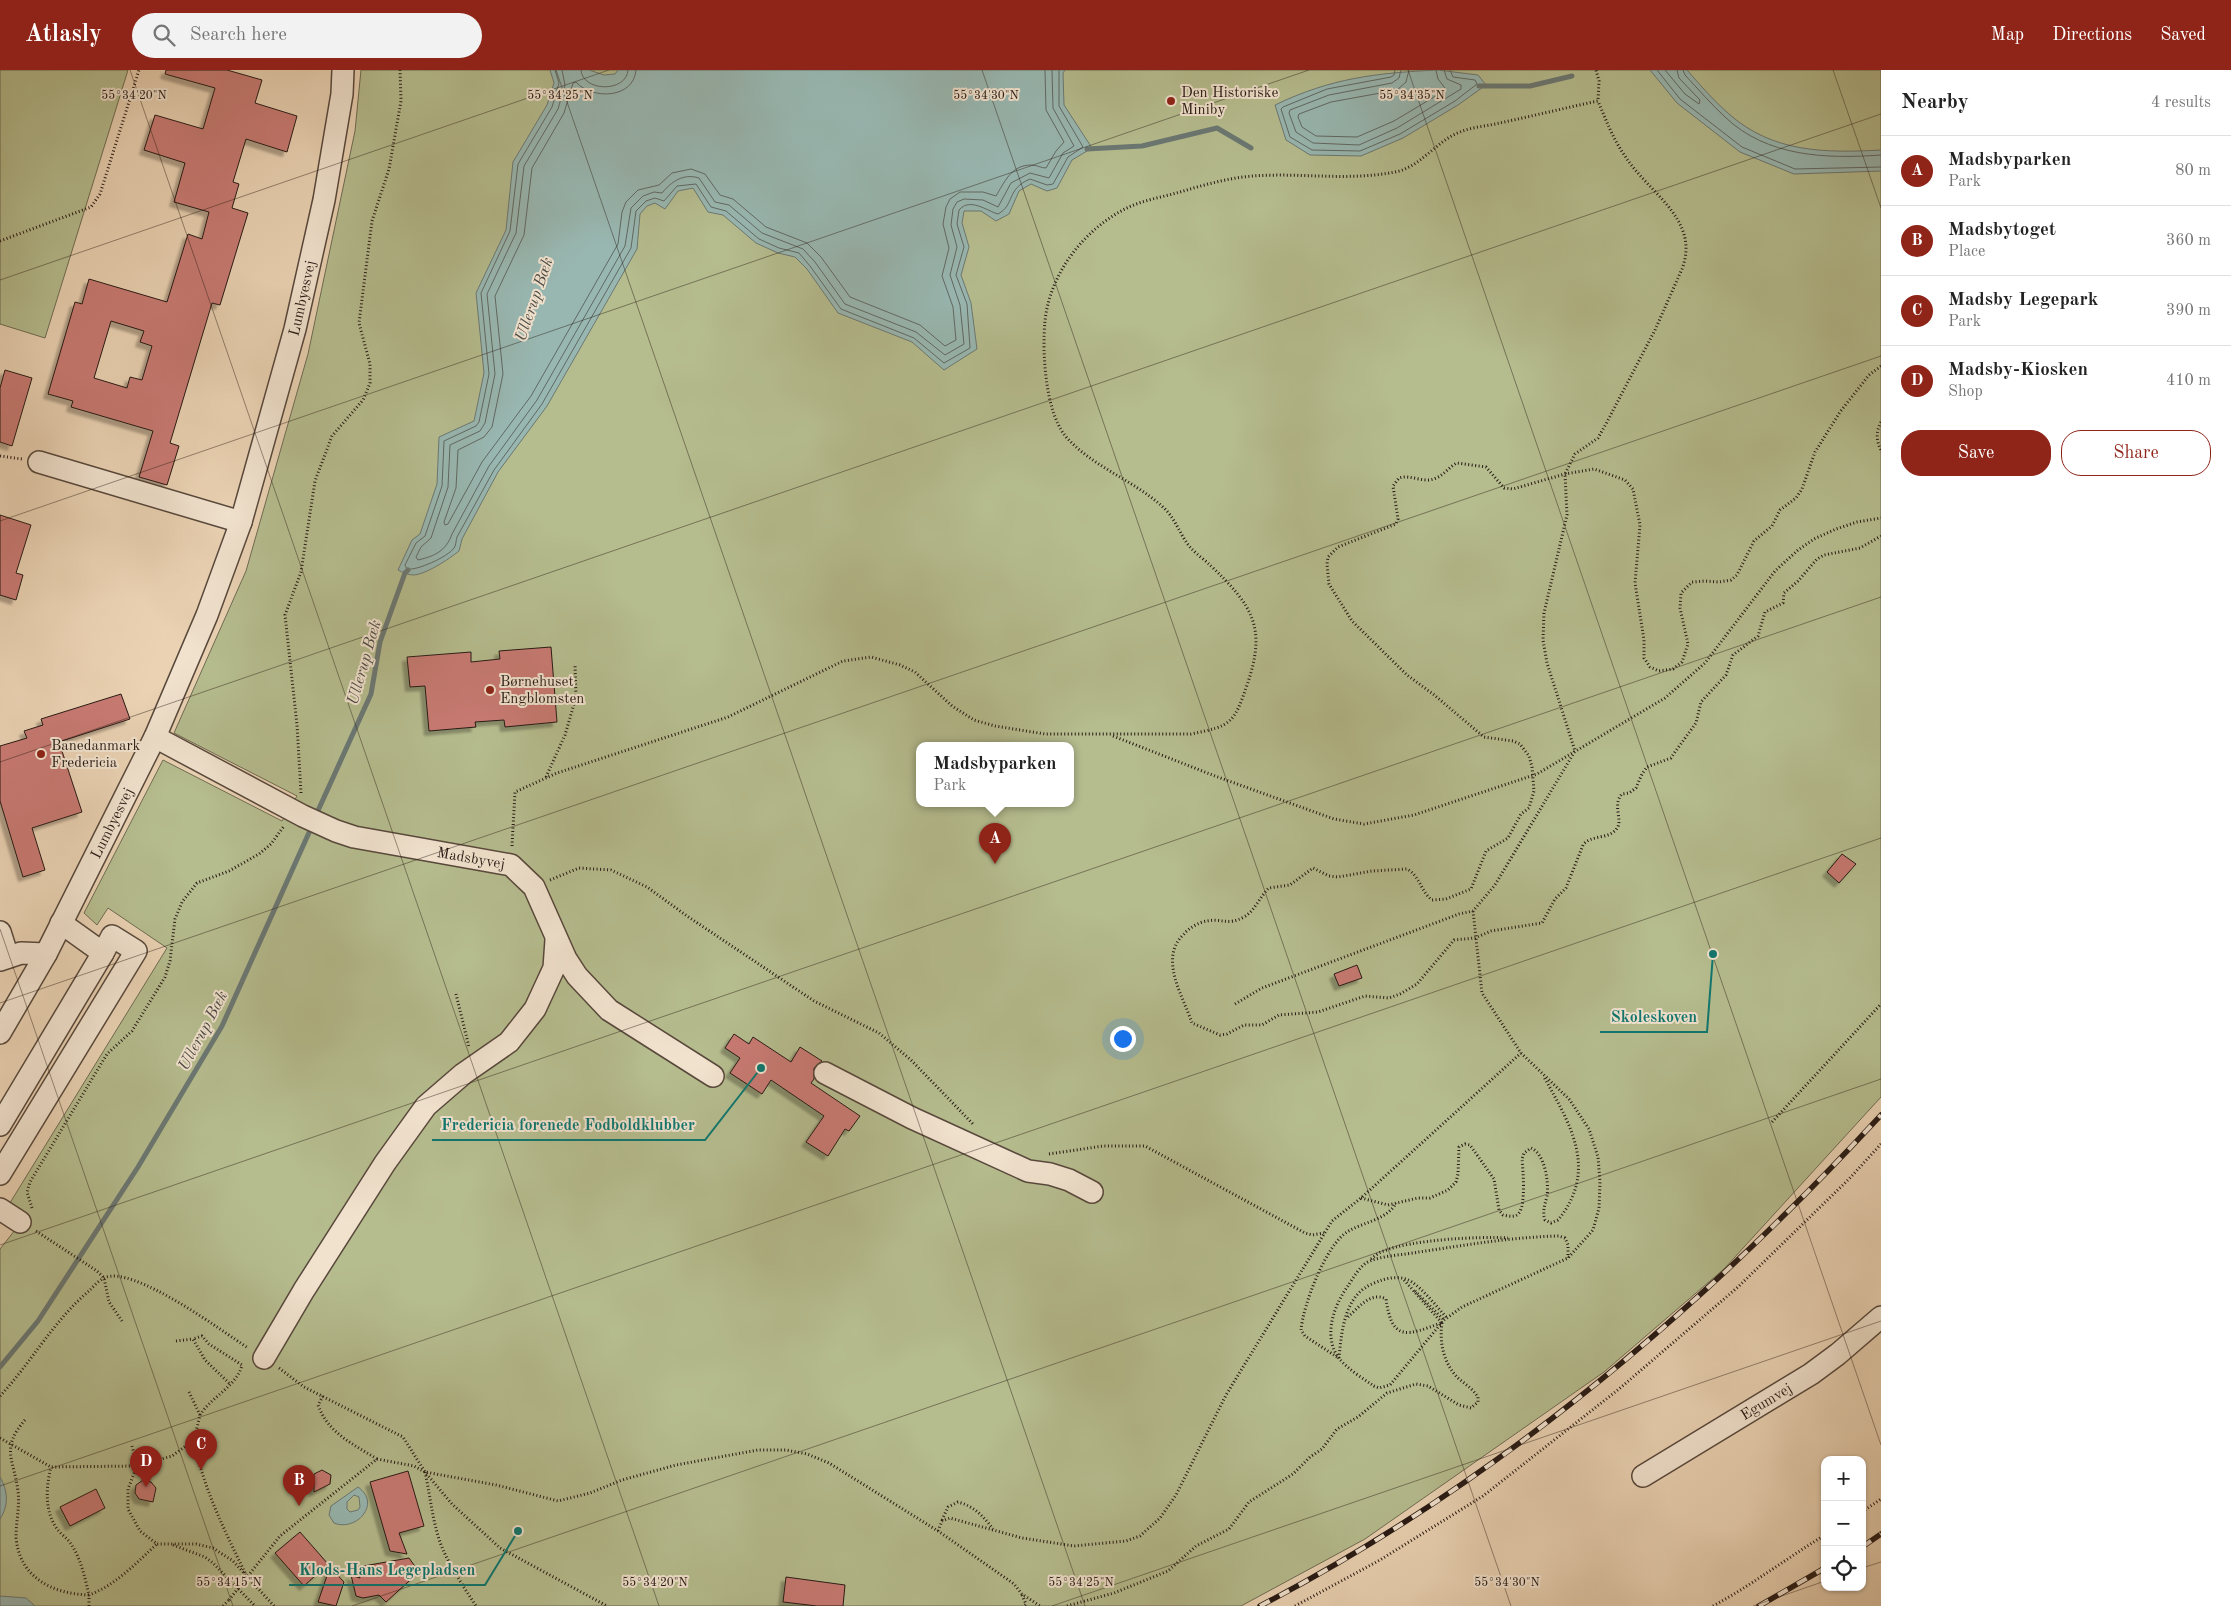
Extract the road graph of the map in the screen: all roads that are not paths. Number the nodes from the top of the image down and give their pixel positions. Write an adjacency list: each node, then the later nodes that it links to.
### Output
1 (343, 70): 3 (street, Lumbyesvej)
2 (40, 462): 3 (street)
3 (241, 522): 4 (street, Lumbyesvej)
4 (155, 737): 5 (street, Lumbyesvej); 7 (street, Madsbyvej)
5 (61, 923): 8 (street); 9 (street, Lumbyesvej)
6 (0, 932): 10 (street)
7 (556, 937): 13 (street, Madsbyvej); 20 (street)
8 (103, 953): 14 (street); 15 (street)
9 (46, 954): 10 (street); 11 (street, Lumbyesvej)
10 (4, 958)
11 (0, 1033)
12 (825, 1073): 16 (street)
13 (713, 1076)
14 (0, 1126)
15 (0, 1174)
16 (1092, 1192)
17 (0, 1209): 18 (street)
18 (24, 1224)
19 (1881, 1317): 21 (street, Egumvej)
20 (264, 1358)
21 (1643, 1476)

